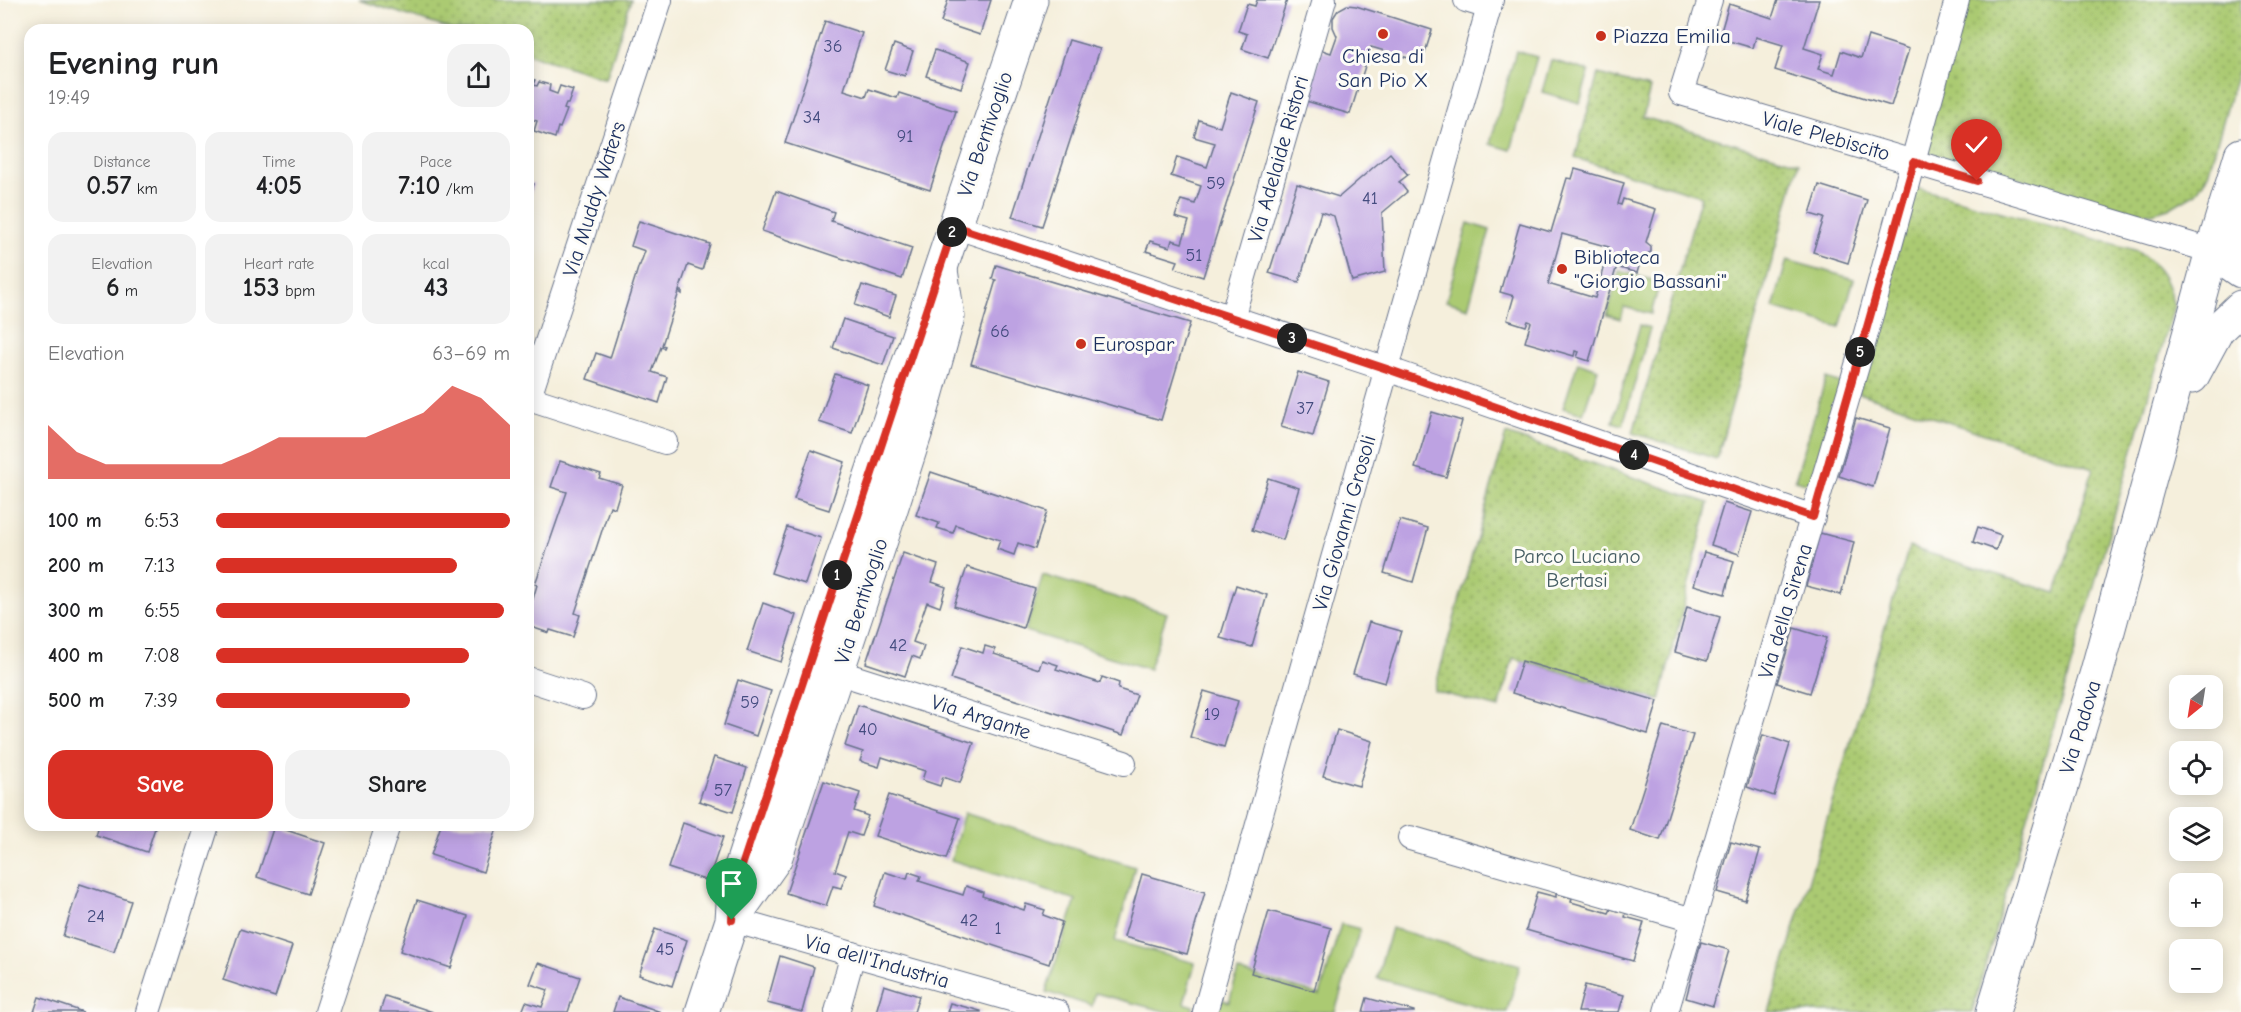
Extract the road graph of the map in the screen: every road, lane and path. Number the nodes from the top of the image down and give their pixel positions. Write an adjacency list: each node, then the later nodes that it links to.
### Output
1 (660, 0): 18 (street, Via Muddy Waters)
2 (1031, 0): 10 (street, Via Bentivoglio)
3 (1324, 0): 16 (street, Via Adelaide Ristori)
4 (1466, 0): 7 (street)
5 (1710, 0): 9 (street, Viale Plebiscito)
6 (1957, 0): 9 (street, Via della Sirena)
7 (1490, 4): 17 (street, Via Giovanni Grosoli)
8 (2241, 155): 12 (street, Via Padova)
9 (1914, 162): 12 (street, Viale Plebiscito); 25 (street, Via della Sirena)
10 (954, 226): 13 (street, Via Bentivoglio); 16 (street)
11 (2241, 228): 12 (street)
12 (2212, 251): 14 (street); 22 (street, Via Padova)
13 (940, 268): 20 (street, Via Bentivoglio); 21 (street, Via Bentivoglio)
14 (2241, 271)
15 (2241, 307): 22 (street, Via Padova)
16 (1232, 318): 17 (street)
17 (1387, 369): 25 (street); 41 (street, Via Giovanni Grosoli)
18 (534, 381)
19 (534, 401): 23 (street, Via Muddy Waters)
20 (893, 406): 21 (street); 24 (street, Via Bentivoglio)
21 (916, 431): 24 (street); 26 (street, Via Bentivoglio)
22 (2161, 441): 43 (street, Via Padova)
23 (665, 442)
24 (881, 443): 33 (street, Via Bentivoglio)
25 (1813, 517): 34 (street, Via della Sirena)
26 (837, 672): 29 (street, Via Argante); 33 (street, Via Bentivoglio)
27 (534, 681): 28 (street)
28 (583, 697)
29 (1124, 763)
30 (205, 831): 36 (street)
31 (386, 831): 37 (street)
32 (1410, 838): 34 (street)
33 (732, 920): 35 (street, Via dell'Industria); 38 (street, Via Bentivoglio)
34 (1693, 920): 42 (street, Via della Sirena)
35 (853, 954): 39 (street); 40 (street, Via dell'Industria)
36 (148, 1012)
37 (327, 1012)
38 (702, 1012)
39 (837, 1012)
40 (1057, 1012)
41 (1205, 1012)
42 (1666, 1012)
43 (1993, 1012)

